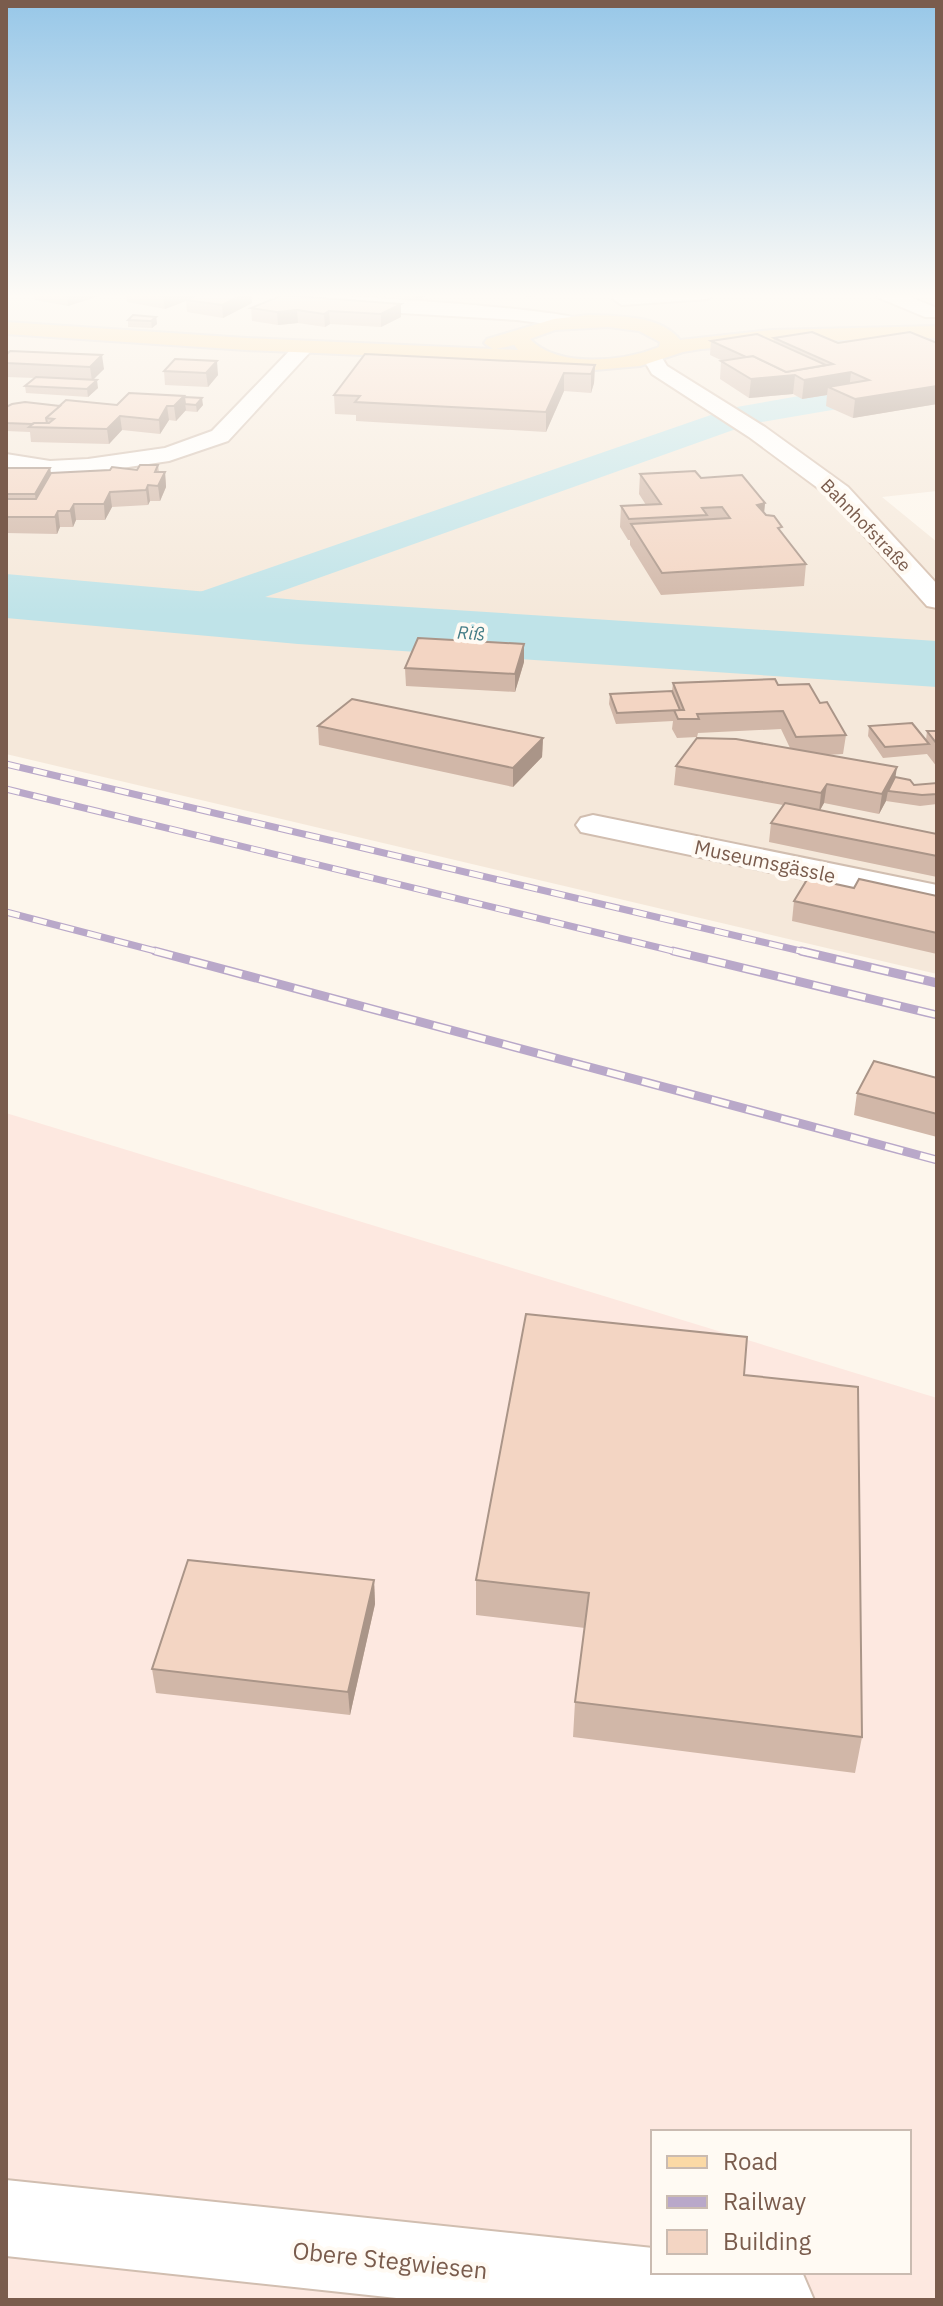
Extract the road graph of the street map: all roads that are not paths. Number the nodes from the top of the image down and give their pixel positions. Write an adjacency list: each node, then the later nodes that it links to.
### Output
1 (253, 401): 5 (street)
2 (701, 401): 4 (street, Bahnhofstraße)
3 (706, 401): 4 (street, Bahnhofstraße)
4 (710, 403): 6 (street, Bahnhofstraße)
5 (6, 461)
6 (937, 600)
7 (593, 825): 8 (street, Museumsgässle)
8 (937, 896)
9 (6, 2218): 10 (street, Obere Stegwiesen)
10 (775, 2300)

